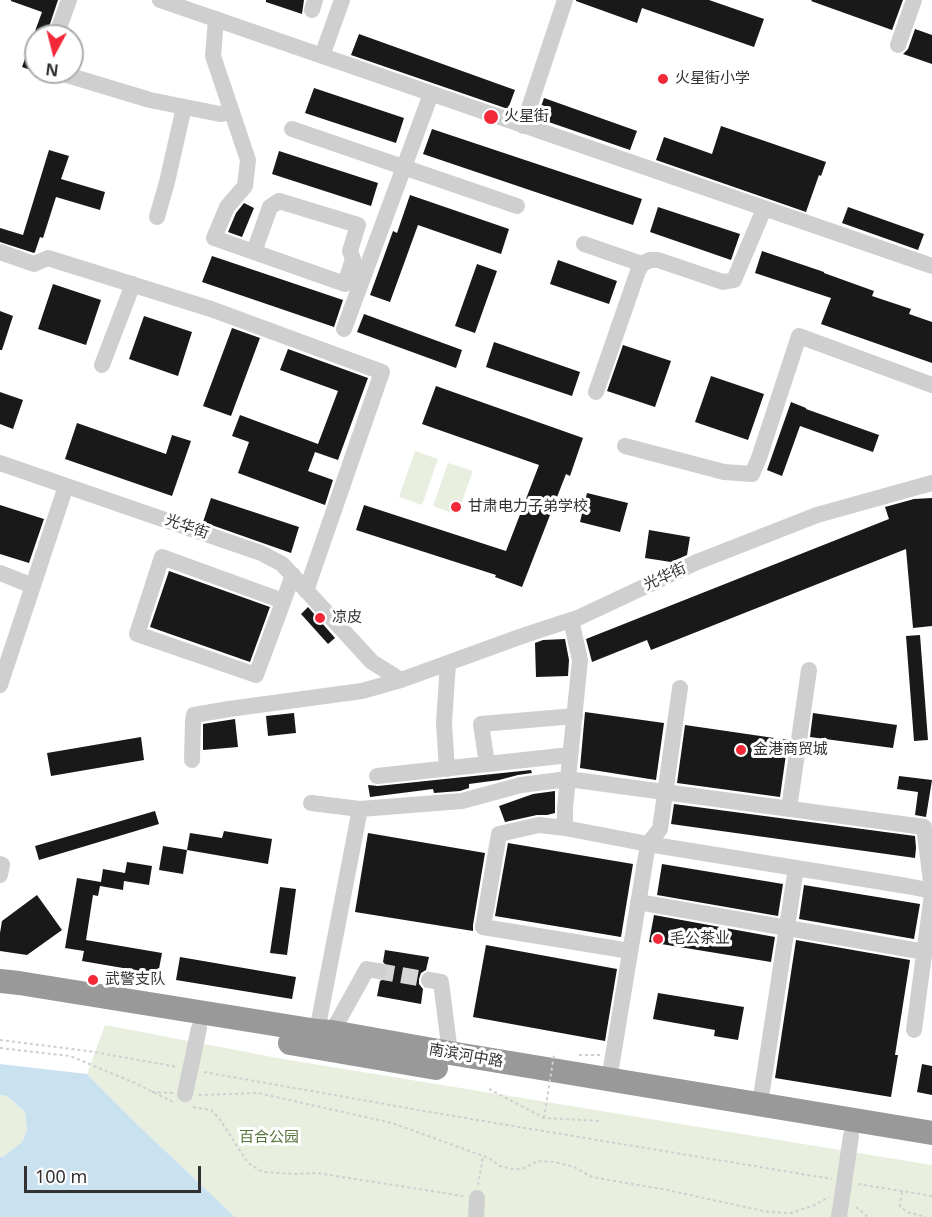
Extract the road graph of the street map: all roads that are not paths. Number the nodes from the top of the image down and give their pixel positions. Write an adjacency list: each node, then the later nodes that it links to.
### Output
1 (69, 0): 7 (street)
2 (160, 0): 6 (street)
3 (342, 0): 9 (street)
4 (565, 0): 14 (street)
5 (914, 0): 8 (street)
6 (216, 19): 9 (street); 13 (street)
7 (60, 24)
8 (898, 45)
9 (322, 56): 11 (street)
10 (84, 80): 12 (street)
11 (431, 94): 14 (street); 16 (street)
12 (184, 107): 13 (street); 19 (street)
13 (232, 112): 22 (street)
14 (523, 126): 18 (street)
15 (292, 129): 16 (street)
16 (404, 167): 17 (street); 26 (street)
17 (517, 206)
18 (764, 209): 23 (street); 24 (street)
19 (157, 217)
20 (584, 244): 23 (street)
21 (0, 252): 25 (street)
22 (254, 252): 22 (street)
23 (642, 264): 29 (street)
24 (932, 266)
25 (133, 284): 27 (street); 37 (street)
26 (344, 329)
27 (102, 365)
28 (932, 385): 30 (street)
29 (596, 392)
30 (625, 446)
31 (0, 463): 33 (street, 光华街)
32 (932, 483): 39 (street, 光华街)
33 (66, 486): 35 (street, 光华街); 36 (street)
34 (0, 573): 36 (street)
35 (292, 575): 37 (street, 光华街); 38 (street)
36 (33, 586): 40 (street)
37 (306, 591): 43 (street, 光华街)
38 (283, 602): 38 (street)
39 (571, 620): 41 (street, 光华街); 46 (street)
40 (4, 660): 44 (street)
41 (448, 663): 43 (street, 光华街); 50 (street)
42 (809, 670): 56 (street)
43 (401, 680): 48 (street, 光华街)
44 (0, 685)
45 (680, 688): 53 (street)
46 (574, 716): 47 (street); 49 (street)
47 (570, 755): 49 (street); 52 (street)
48 (192, 760)
49 (487, 764): 50 (street)
50 (447, 769): 51 (street)
51 (377, 776)
52 (568, 779): 53 (street); 55 (street); 57 (street)
53 (665, 792): 56 (street); 58 (street)
54 (311, 803): 55 (street)
55 (360, 809): 74 (street)
56 (789, 809): 59 (street)
57 (566, 828): 58 (street); 66 (street)
58 (648, 844): 61 (street); 64 (street)
59 (930, 858): 63 (street)
60 (0, 864): 62 (street)
61 (796, 868): 63 (street); 65 (street)
62 (0, 875)
63 (932, 891): 67 (street)
64 (639, 902): 65 (street); 66 (street)
65 (787, 928): 67 (street); 78 (street)
66 (630, 951): 76 (street)
67 (925, 952): 73 (street)
68 (378, 971): 74 (street)
69 (429, 980): 75 (street)
70 (0, 981): 74 (highway, 南滨河中路)
71 (0, 998): 72 (highway, 南滨河中路)
72 (199, 1028): 74 (highway, 南滨河中路); 77 (street)
73 (914, 1030)
74 (325, 1037): 75 (highway, 南滨河中路); 80 (highway, 南滨河中路)
75 (450, 1053): 76 (highway, 南滨河中路)
76 (609, 1080): 78 (highway, 南滨河中路)
77 (186, 1102)
78 (760, 1104): 79 (highway, 南滨河中路)
79 (932, 1132)
80 (851, 1136): 81 (highway, 南滨河中路); 84 (street)
81 (932, 1149)
82 (477, 1198): 83 (street)
83 (476, 1217)
84 (839, 1217)

